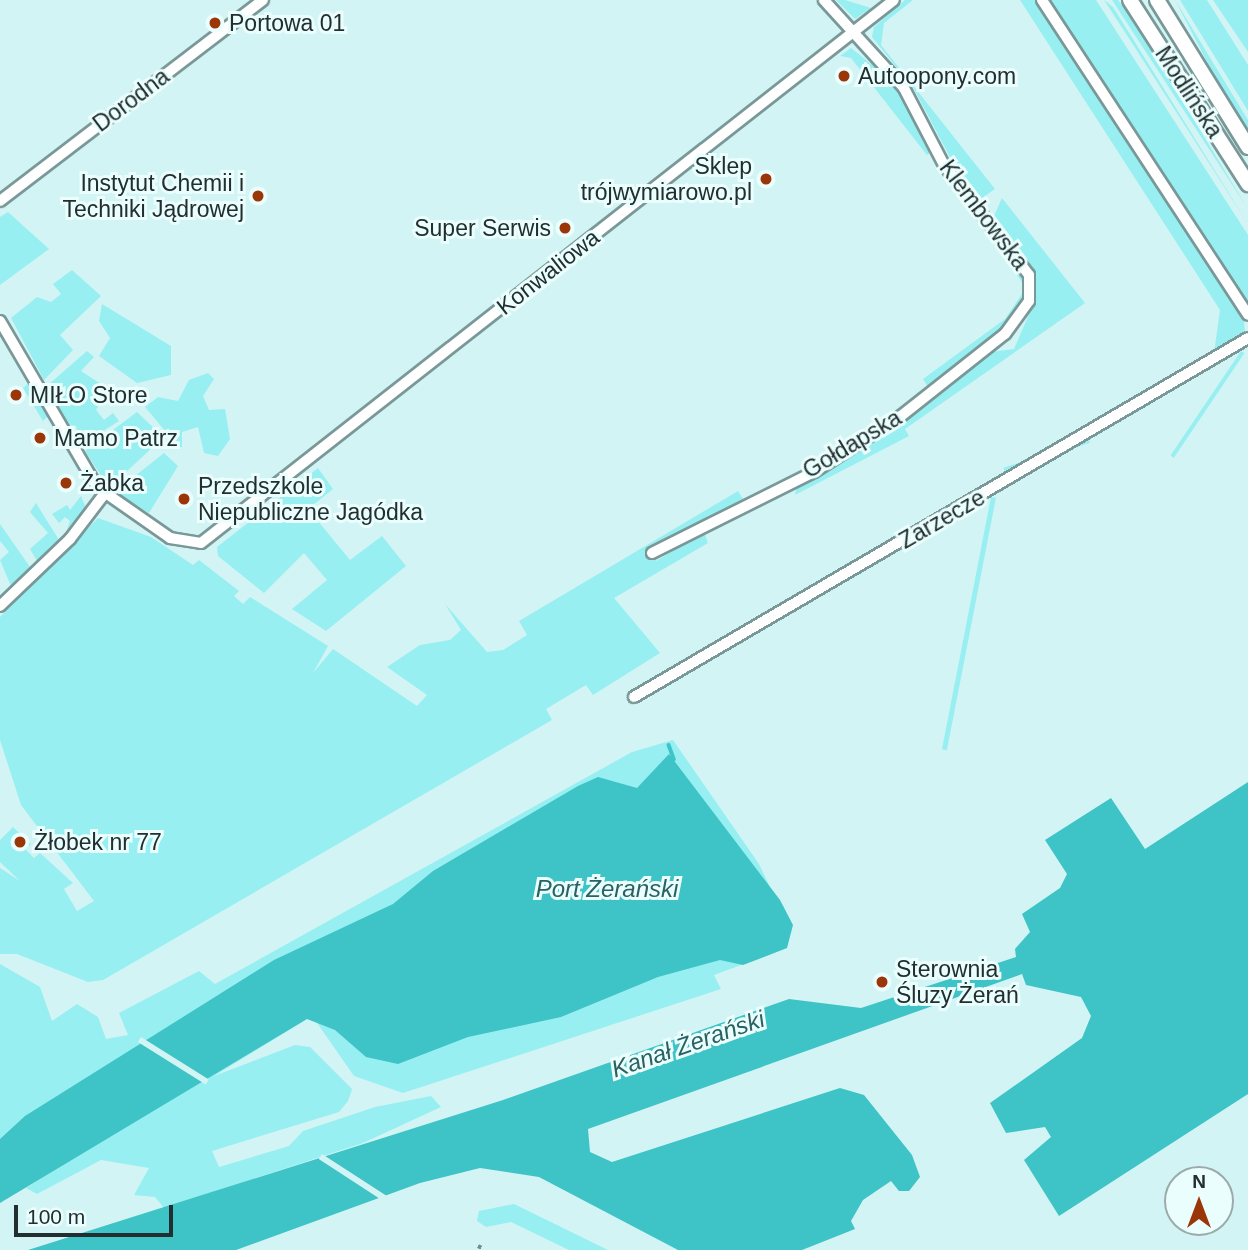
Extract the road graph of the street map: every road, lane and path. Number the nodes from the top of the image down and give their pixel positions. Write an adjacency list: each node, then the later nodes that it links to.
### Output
1 (263, 0): 10 (street, Dorodna)
2 (824, 0): 7 (street, Klembowska)
3 (894, 0): 7 (street, Konwaliowa)
4 (1042, 0): 12 (street)
5 (1130, 0): 9 (main road, Modlińska)
6 (1157, 0): 8 (main road, Modlińska)
7 (851, 34): 11 (street, Klembowska); 15 (street, Konwaliowa)
8 (1248, 146)
9 (1248, 184)
10 (0, 201)
11 (1029, 301): 16 (street, Gołdapska)
12 (1248, 315)
13 (0, 321): 15 (street)
14 (1248, 338): 18 (street, Zarzecze)
15 (105, 493): 17 (street)
16 (652, 554)
17 (0, 606)
18 (634, 697)

